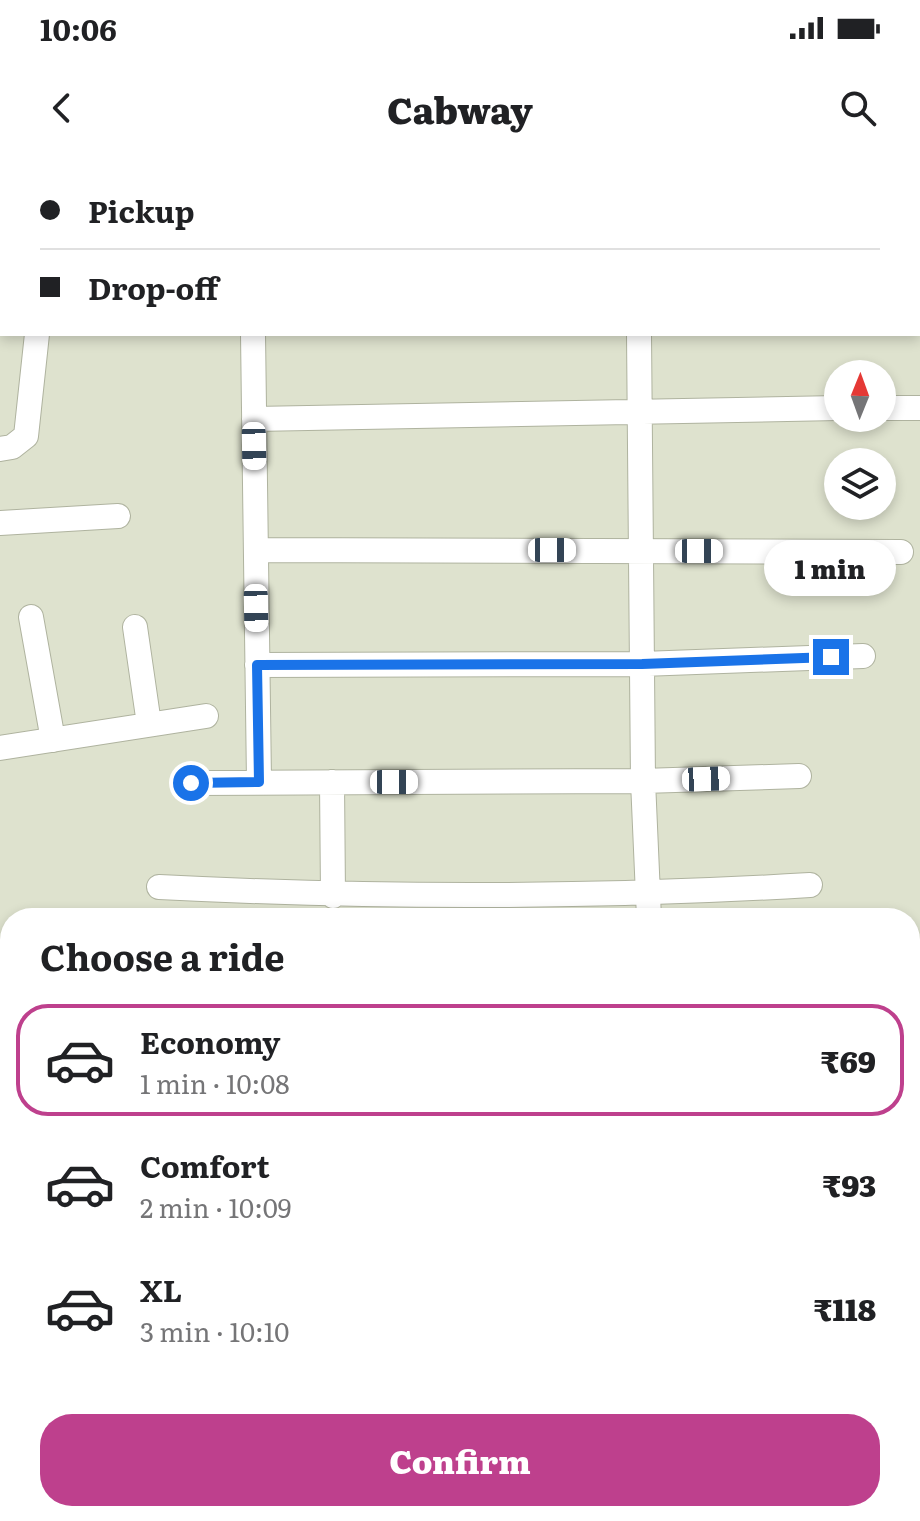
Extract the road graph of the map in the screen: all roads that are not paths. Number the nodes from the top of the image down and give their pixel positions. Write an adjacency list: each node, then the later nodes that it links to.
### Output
1 (37, 336): 9 (street)
2 (253, 336): 8 (street)
3 (639, 336): 7 (street)
4 (824, 408): 7 (street)
5 (896, 408): 6 (street)
6 (920, 408)
7 (640, 410): 8 (street); 13 (street)
8 (254, 419): 12 (street)
9 (0, 449)
10 (118, 516): 11 (street)
11 (0, 523)
12 (256, 550): 13 (street); 19 (street)
13 (641, 550): 14 (street); 18 (street)
14 (901, 552)
15 (31, 617): 22 (street)
16 (135, 627): 21 (street)
17 (863, 656): 18 (street)
18 (642, 664): 19 (street); 25 (street)
19 (257, 665): 26 (street)
20 (206, 716): 21 (street)
21 (149, 724): 22 (street)
22 (53, 740): 23 (street)
23 (0, 748)
24 (799, 776): 25 (street)
25 (643, 781): 27 (street); 32 (street)
26 (259, 782): 27 (street); 28 (street)
27 (332, 782): 31 (street)
28 (191, 783)
29 (810, 885): 32 (street)
30 (159, 887): 31 (street)
31 (333, 896): 32 (street)
32 (650, 906)

